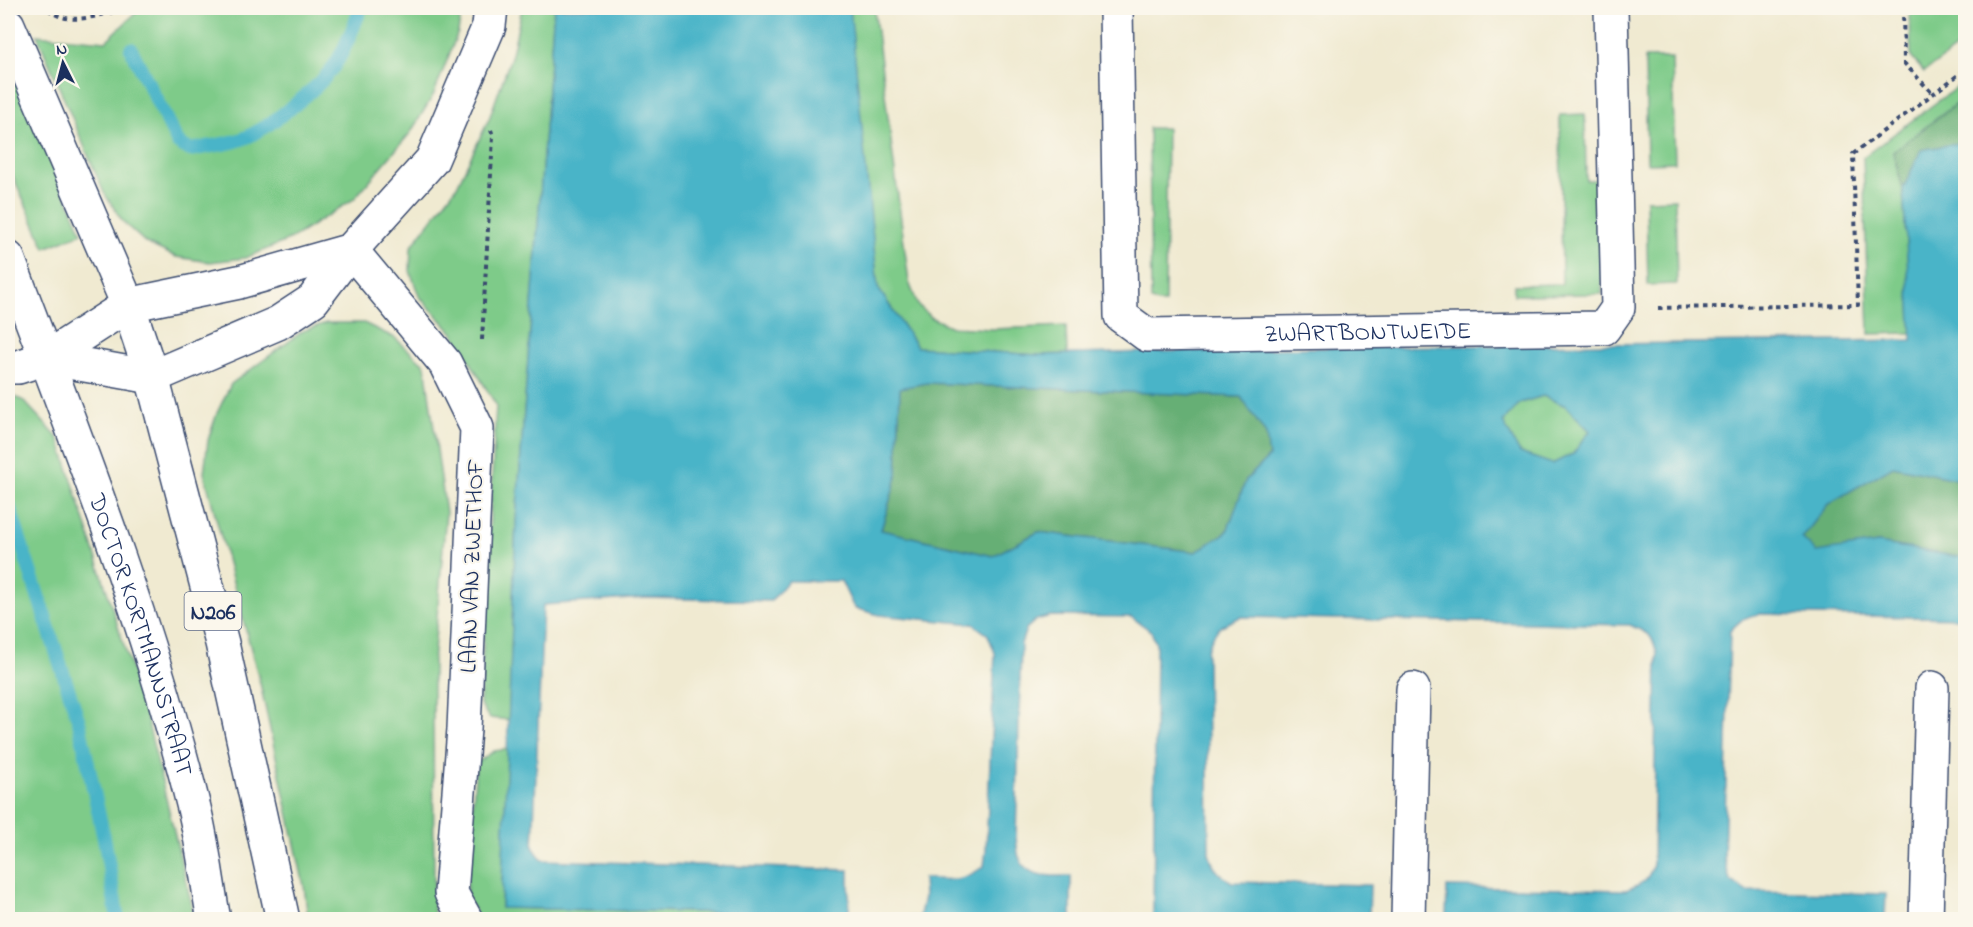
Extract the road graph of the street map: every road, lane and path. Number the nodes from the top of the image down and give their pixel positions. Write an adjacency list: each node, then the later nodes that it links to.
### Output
1 (46, 8): 2 (path)
2 (123, 8)
3 (491, 8): 11 (street)
4 (1116, 8): 14 (street, ZWARTBONTWEIDE)
5 (1611, 8): 14 (street)
6 (1903, 8): 9 (path)
7 (10, 29): 13 (street, N206)
8 (1965, 69): 9 (path)
9 (1933, 94): 14 (path)
10 (490, 127): 15 (path)
11 (351, 250): 13 (street); 18 (street); 23 (street, LAAN VAN ZWETHOF)
12 (8, 258): 16 (street, DOCTOR KORTMANNSTRAAT)
13 (128, 305): 16 (street); 18 (street, N206)
14 (1618, 308)
15 (482, 346)
16 (46, 358): 17 (street); 18 (street); 21 (street, DOCTOR KORTMANNSTRAAT)
17 (8, 367)
18 (152, 377): 22 (street, N206)
19 (1932, 688): 25 (street)
20 (1413, 689): 24 (street)
21 (214, 920)
22 (283, 920)
23 (466, 920)
24 (1408, 920)
25 (1926, 920)

